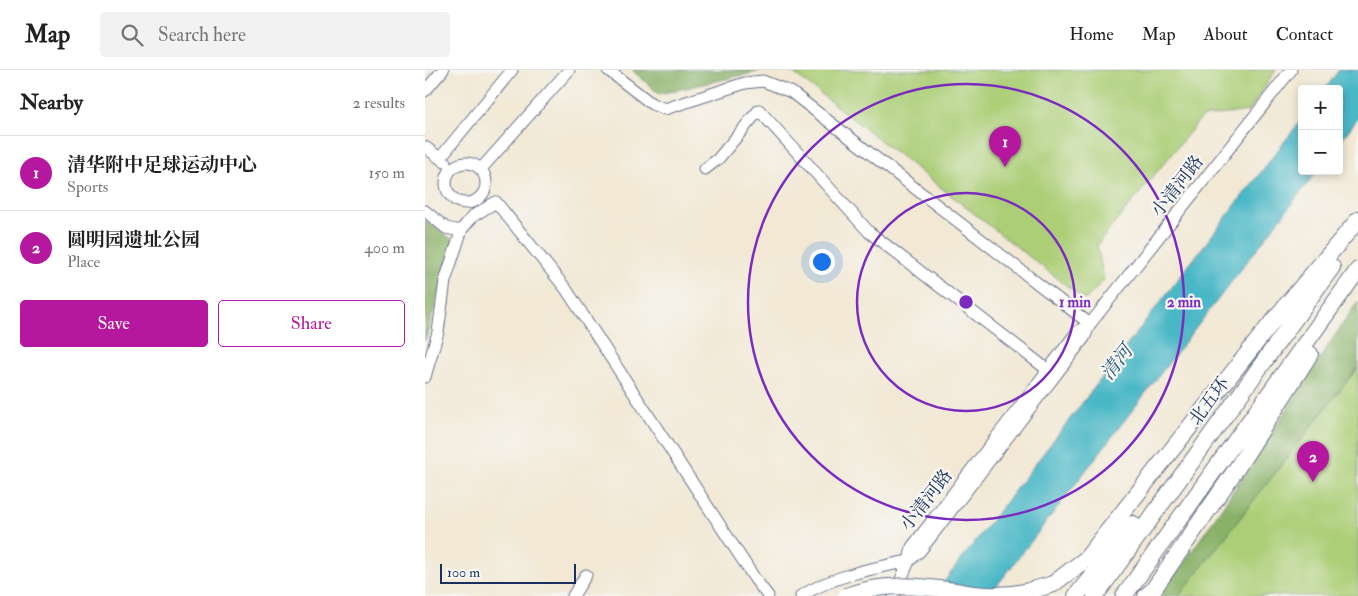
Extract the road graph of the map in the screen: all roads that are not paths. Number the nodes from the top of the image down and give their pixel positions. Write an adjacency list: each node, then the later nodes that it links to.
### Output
1 (443, 70): 6 (street)
2 (513, 70): 8 (street)
3 (569, 70): 10 (street)
4 (608, 70): 20 (street)
5 (1291, 70): 20 (street, 小清河路)
6 (425, 91)
7 (425, 147): 8 (street)
8 (440, 158): 9 (street)
9 (452, 168): 10 (street); 12 (street)
10 (481, 169): 12 (street)
11 (705, 170): 21 (street)
12 (484, 193): 13 (street)
13 (497, 202): 17 (street); 27 (street)
14 (425, 211): 17 (street)
15 (1358, 220): 29 (highway, bridge)
16 (1358, 230): 23 (highway, 北五环)
17 (461, 231): 22 (street)
18 (1358, 270): 33 (highway)
19 (1358, 281): 34 (highway)
20 (1090, 324): 21 (street, 小清河路); 24 (street, 小清河路)
21 (1048, 370): 24 (street, 小清河路)
22 (425, 378)
23 (1243, 388): 31 (highway); 32 (highway, 北五环)
24 (909, 561): 28 (street); 30 (street, 小清河路)
25 (586, 575): 26 (street)
26 (573, 596)
27 (769, 596)
28 (801, 596)
29 (846, 596)
30 (894, 596)
31 (1076, 596)
32 (1095, 596)
33 (1124, 596)
34 (1146, 596)

